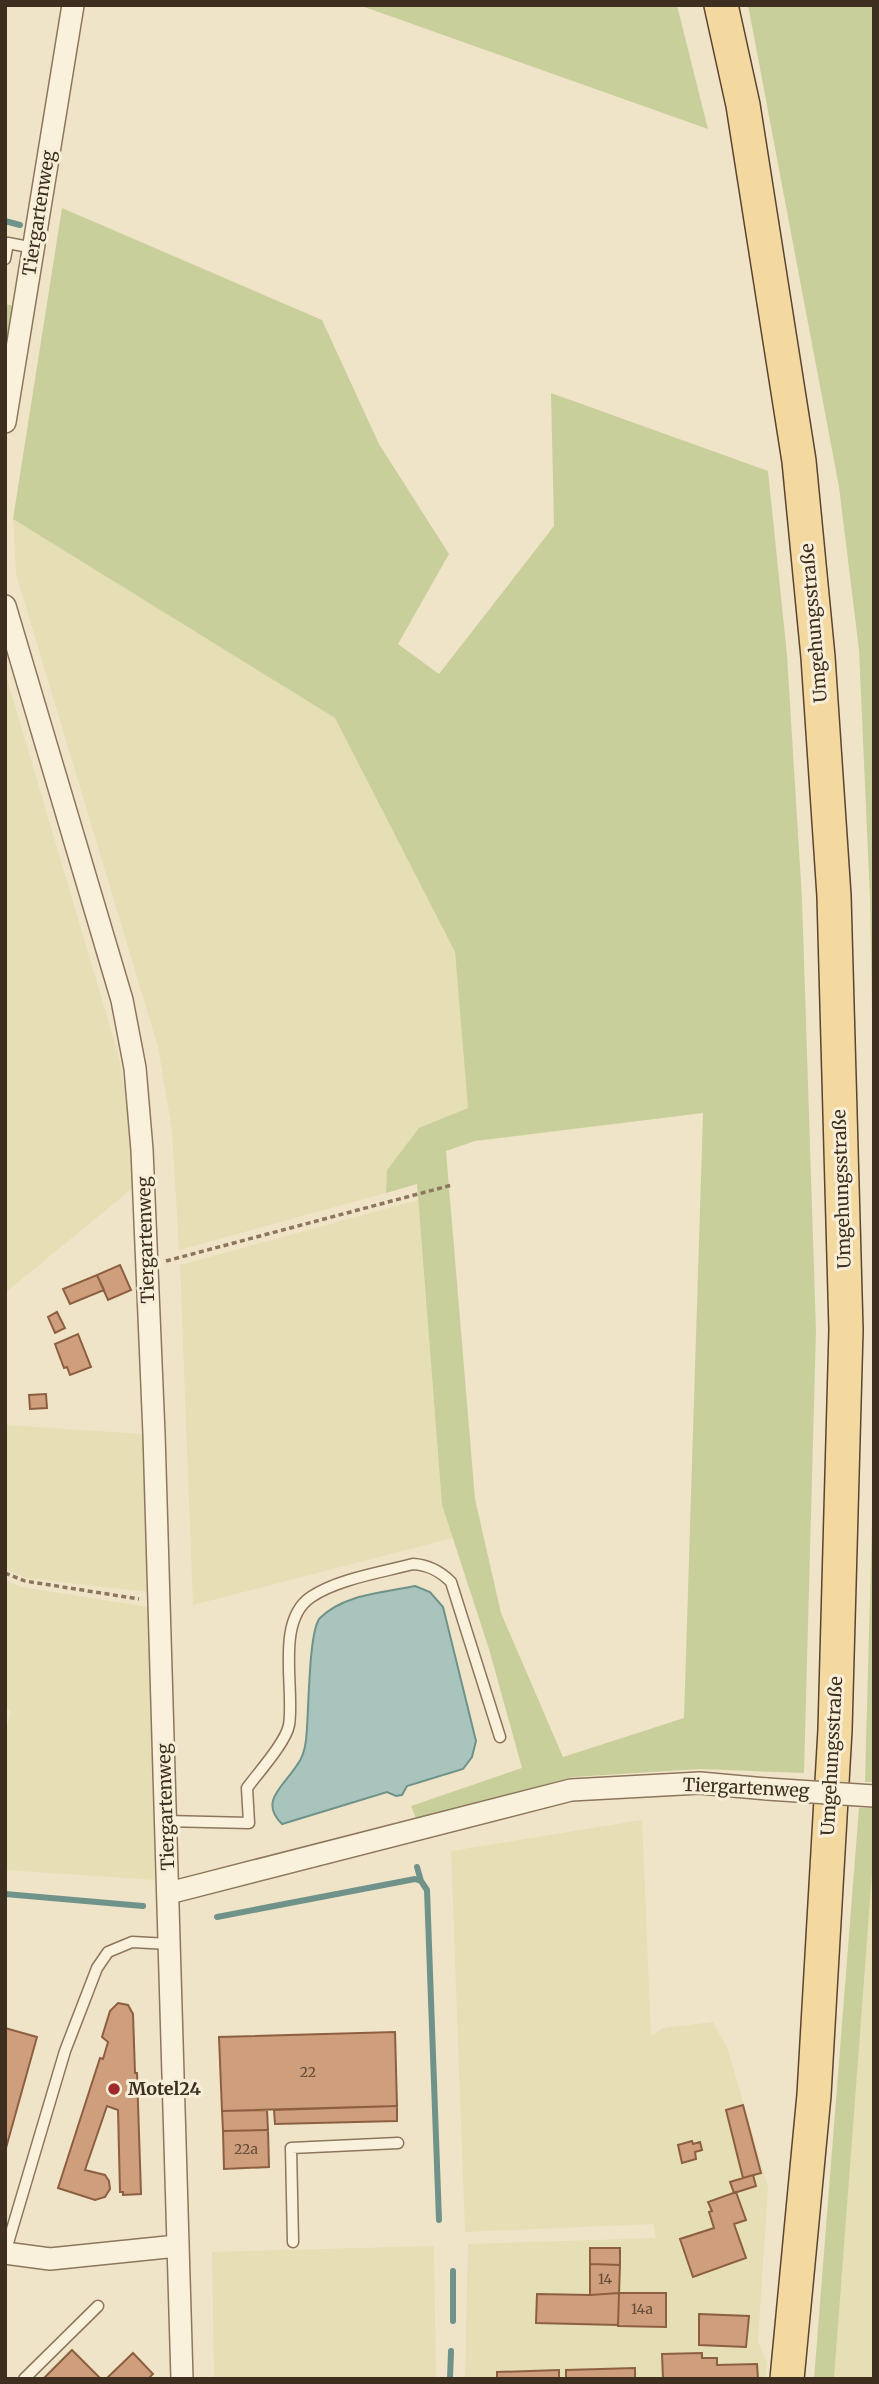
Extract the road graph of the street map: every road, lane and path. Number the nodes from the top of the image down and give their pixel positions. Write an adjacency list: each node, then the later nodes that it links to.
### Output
1 (73, 5): 3 (street, Tiergartenweg)
2 (721, 5): 23 (main road, Umgehungsstraße)
3 (34, 248): 4 (lane); 5 (street, Tiergartenweg)
4 (5, 259)
5 (5, 422)
6 (5, 606): 8 (street, Tiergartenweg)
7 (452, 1185): 8 (path)
8 (147, 1266): 10 (street, Tiergartenweg)
9 (5, 1573): 10 (path)
10 (159, 1602): 13 (street, Tiergartenweg)
11 (500, 1737): 13 (lane)
12 (874, 1796): 14 (street, Tiergartenweg, bridge)
13 (166, 1821): 14 (street, Tiergartenweg)
14 (169, 1893): 15 (street, Tiergartenweg)
15 (169, 1944): 18 (street, Tiergartenweg); 19 (lane)
16 (398, 2143): 17 (lane)
17 (293, 2242)
18 (177, 2246): 19 (street); 22 (street, Tiergartenweg)
19 (5, 2253)
20 (98, 2306): 21 (lane)
21 (24, 2379)
22 (182, 2379)
23 (787, 2379)

